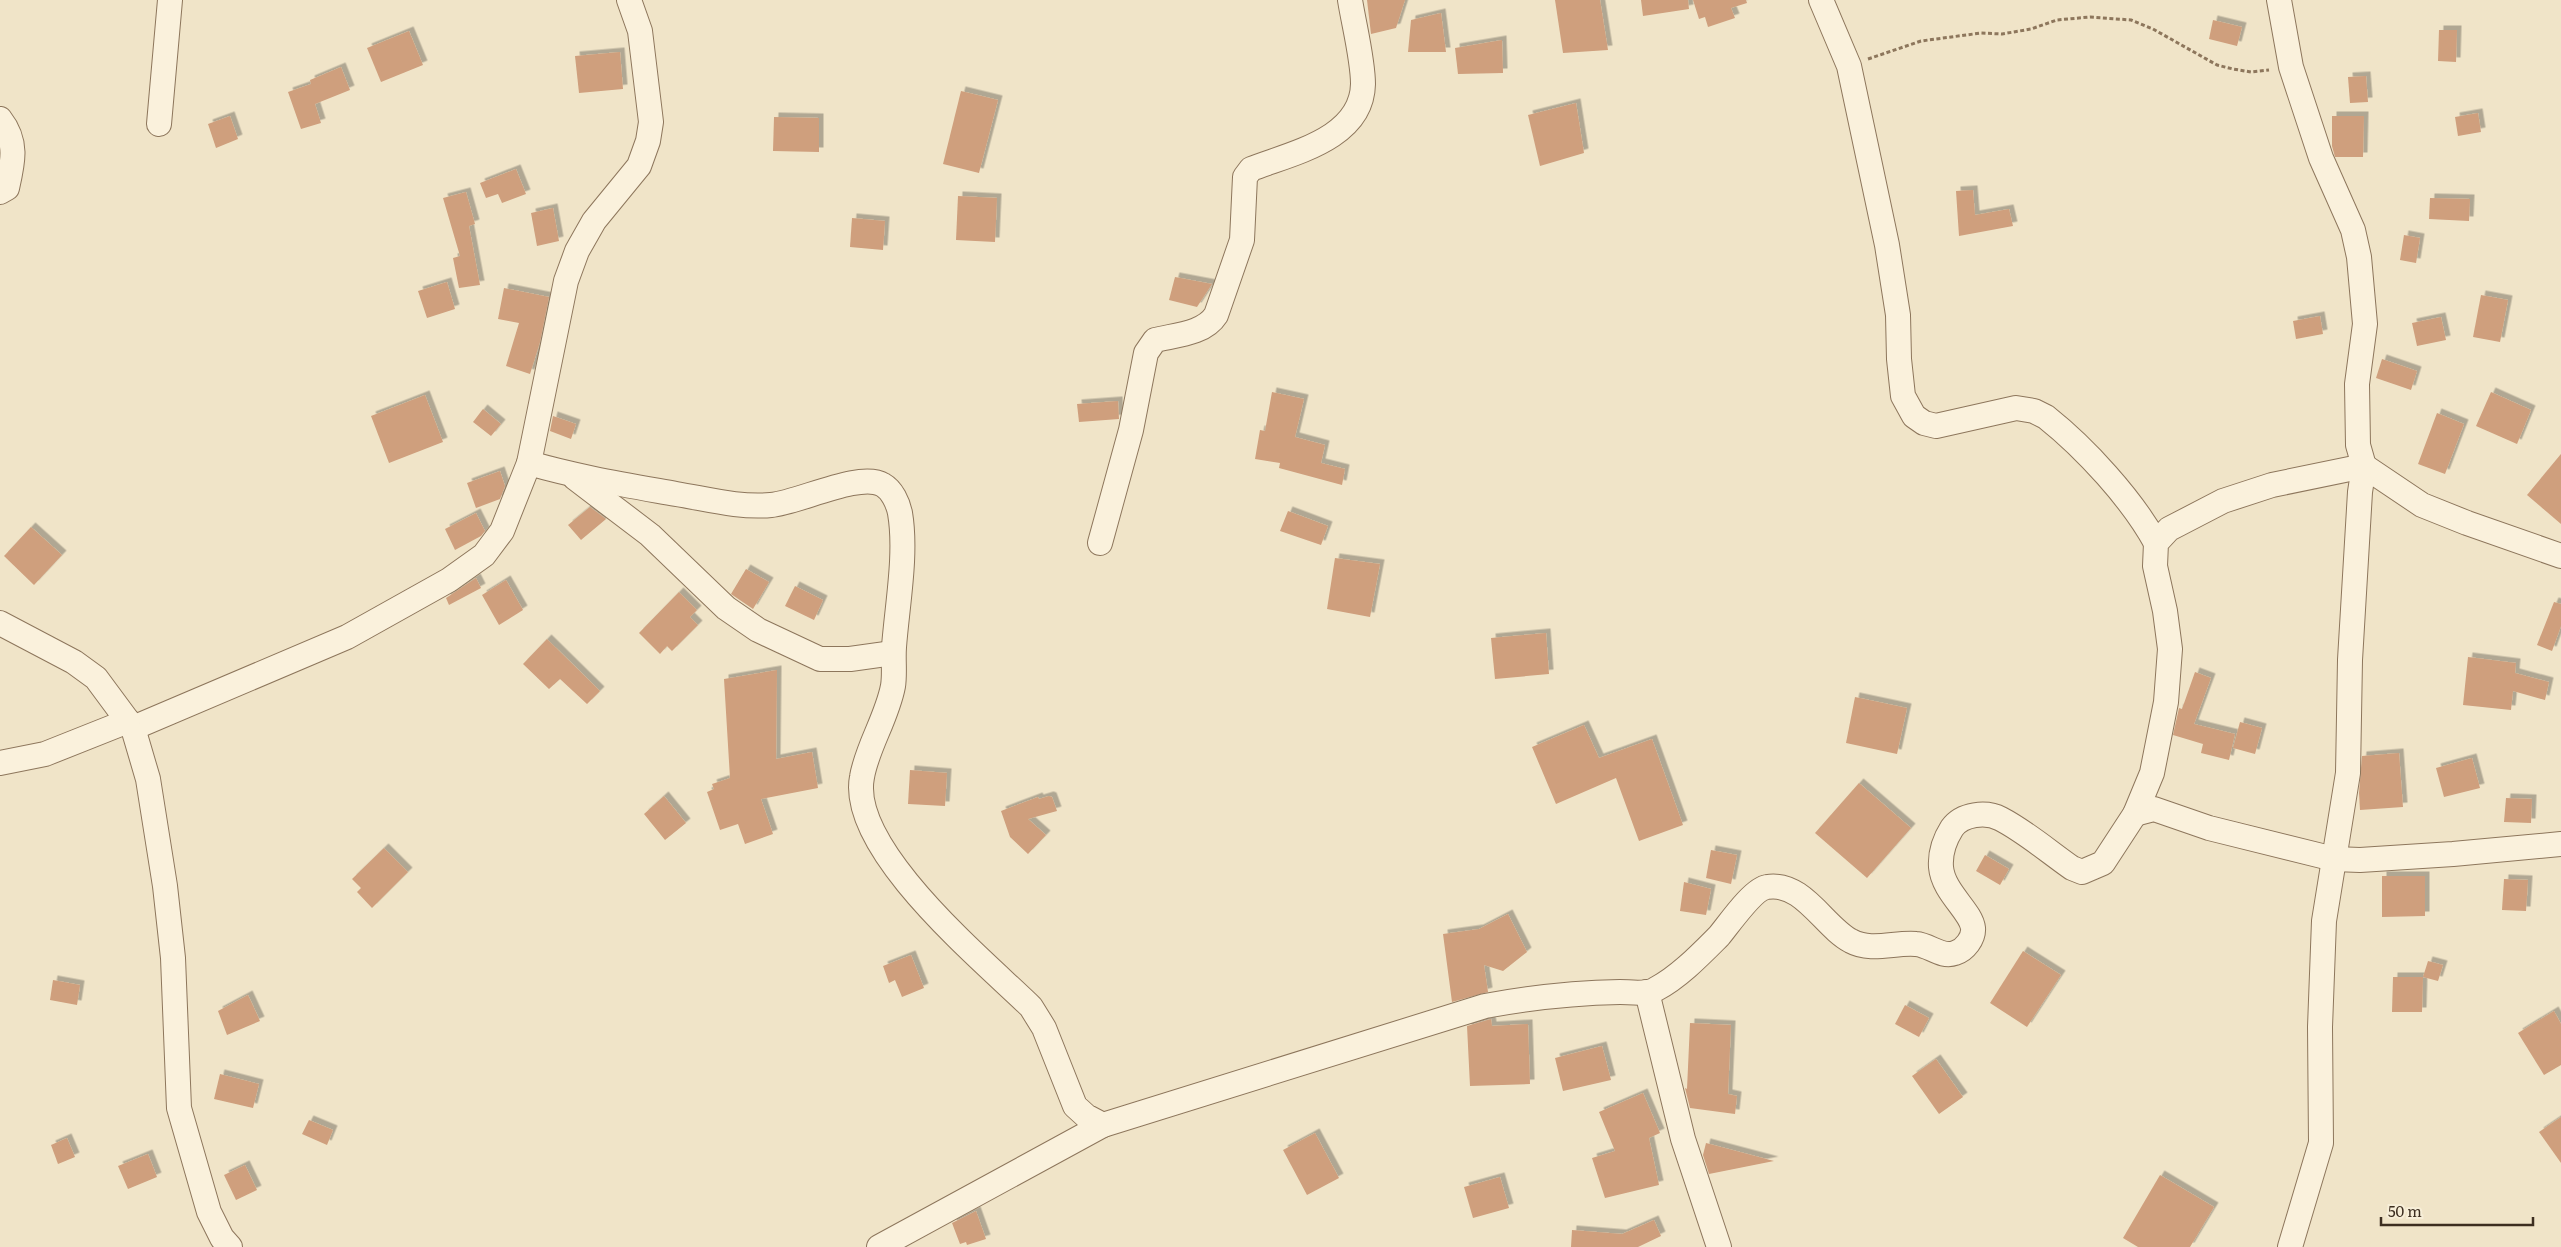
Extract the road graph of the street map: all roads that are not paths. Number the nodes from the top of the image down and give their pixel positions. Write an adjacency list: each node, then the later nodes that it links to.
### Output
1 (170, 0): 7 (street)
2 (629, 0): 9 (street)
3 (1350, 0): 12 (street)
4 (1821, 0): 13 (street)
5 (2279, 0): 10 (street)
6 (0, 120): 8 (street)
7 (159, 124)
8 (0, 192)
9 (529, 463): 11 (street); 17 (street)
10 (2364, 466): 13 (street); 14 (street); 21 (street)
11 (572, 476): 16 (street); 16 (street)
12 (1100, 542)
13 (2156, 543): 19 (street)
14 (2561, 556)
15 (0, 624): 17 (street)
16 (893, 653): 23 (street)
17 (131, 724): 18 (street); 24 (street)
18 (0, 763)
19 (2135, 814): 21 (street); 22 (street)
20 (2561, 844): 21 (street)
21 (2334, 860): 27 (street)
22 (1647, 992): 23 (street); 26 (street)
23 (1103, 1125): 25 (street)
24 (230, 1247)
25 (879, 1247)
26 (1719, 1247)
27 (2290, 1247)

